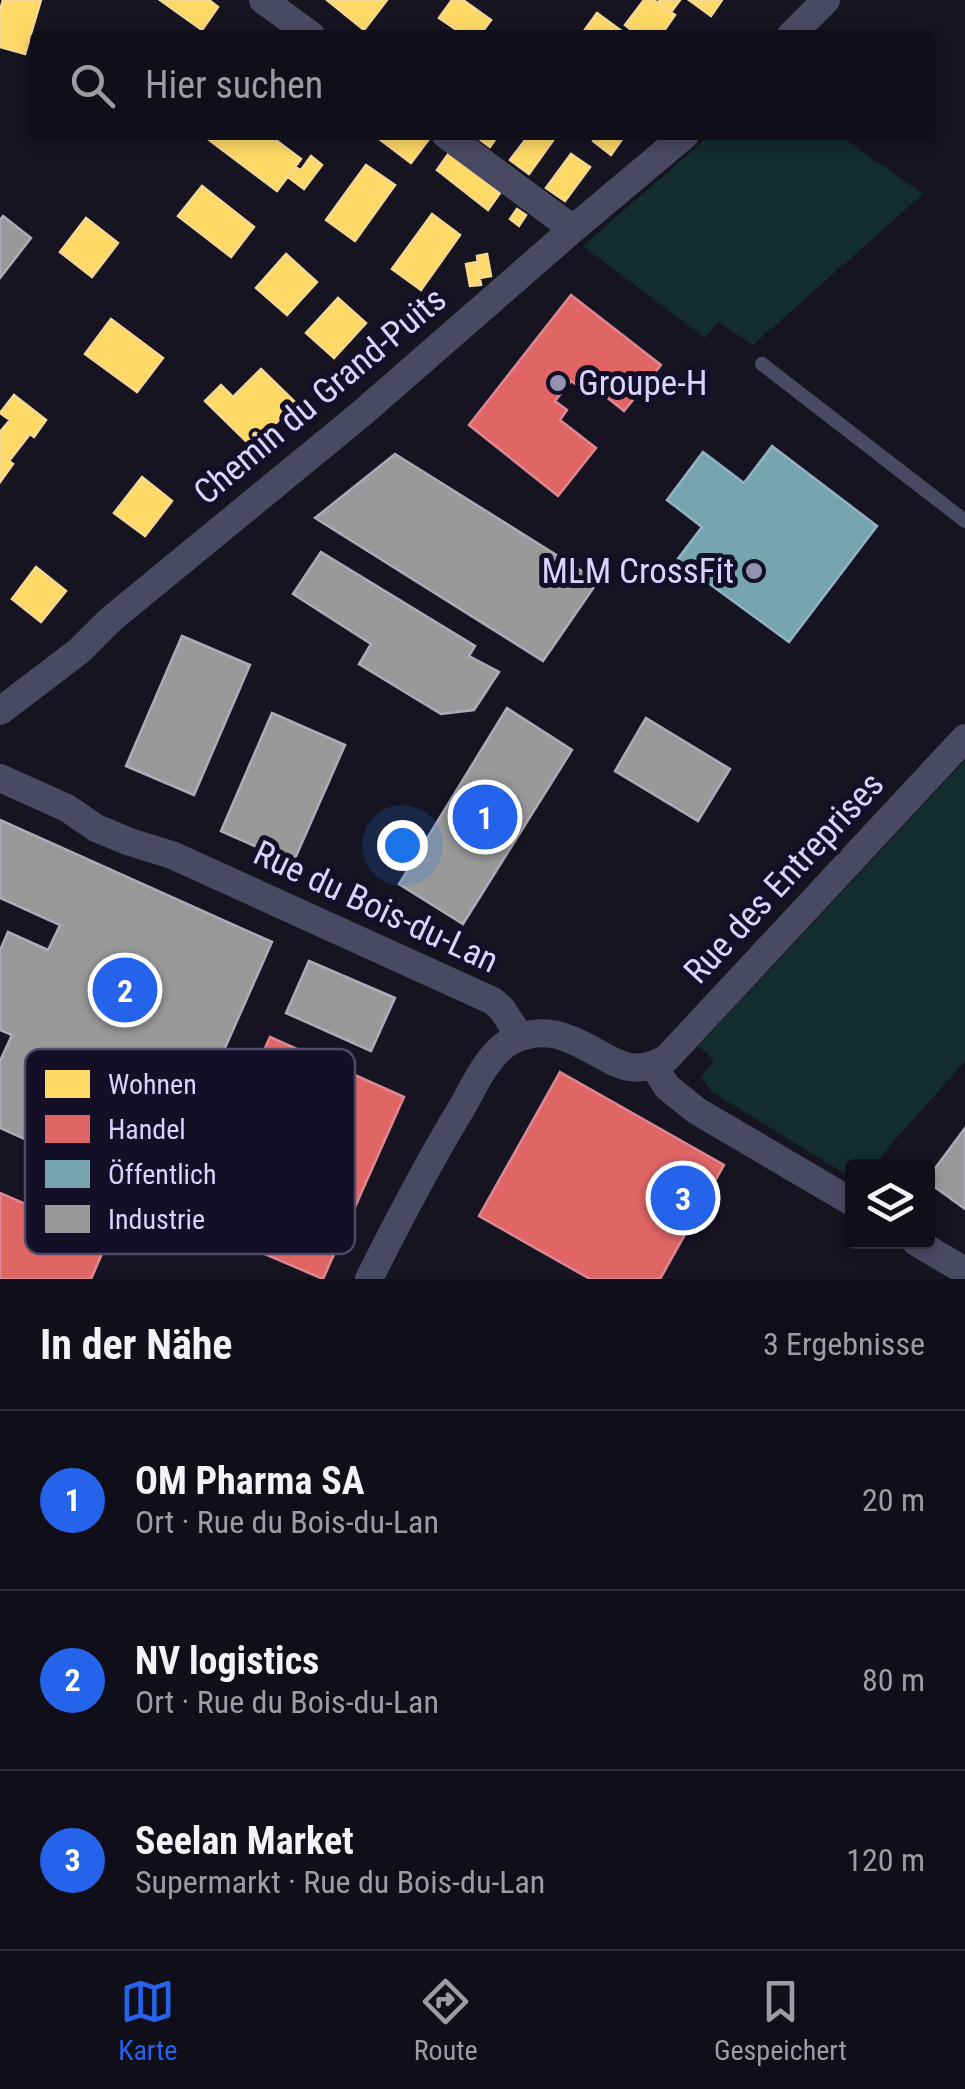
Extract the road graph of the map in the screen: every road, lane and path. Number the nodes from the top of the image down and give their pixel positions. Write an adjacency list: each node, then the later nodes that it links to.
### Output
1 (264, 0): 3 (street)
2 (812, 4): 4 (street)
3 (304, 30)
4 (794, 30)
5 (453, 140): 7 (street)
6 (680, 140): 7 (street, Chemin du Grand-Puits)
7 (572, 228): 10 (street, Chemin du Grand-Puits)
8 (762, 364): 9 (lane)
9 (965, 521)
10 (0, 712)
11 (965, 738): 14 (street, Rue des Entreprises)
12 (0, 778): 13 (street, Rue du Bois-du-Lan)
13 (520, 1037): 14 (street); 18 (street)
14 (654, 1066): 15 (street)
15 (845, 1198)
16 (928, 1249): 17 (street)
17 (965, 1271)
18 (369, 1279)

